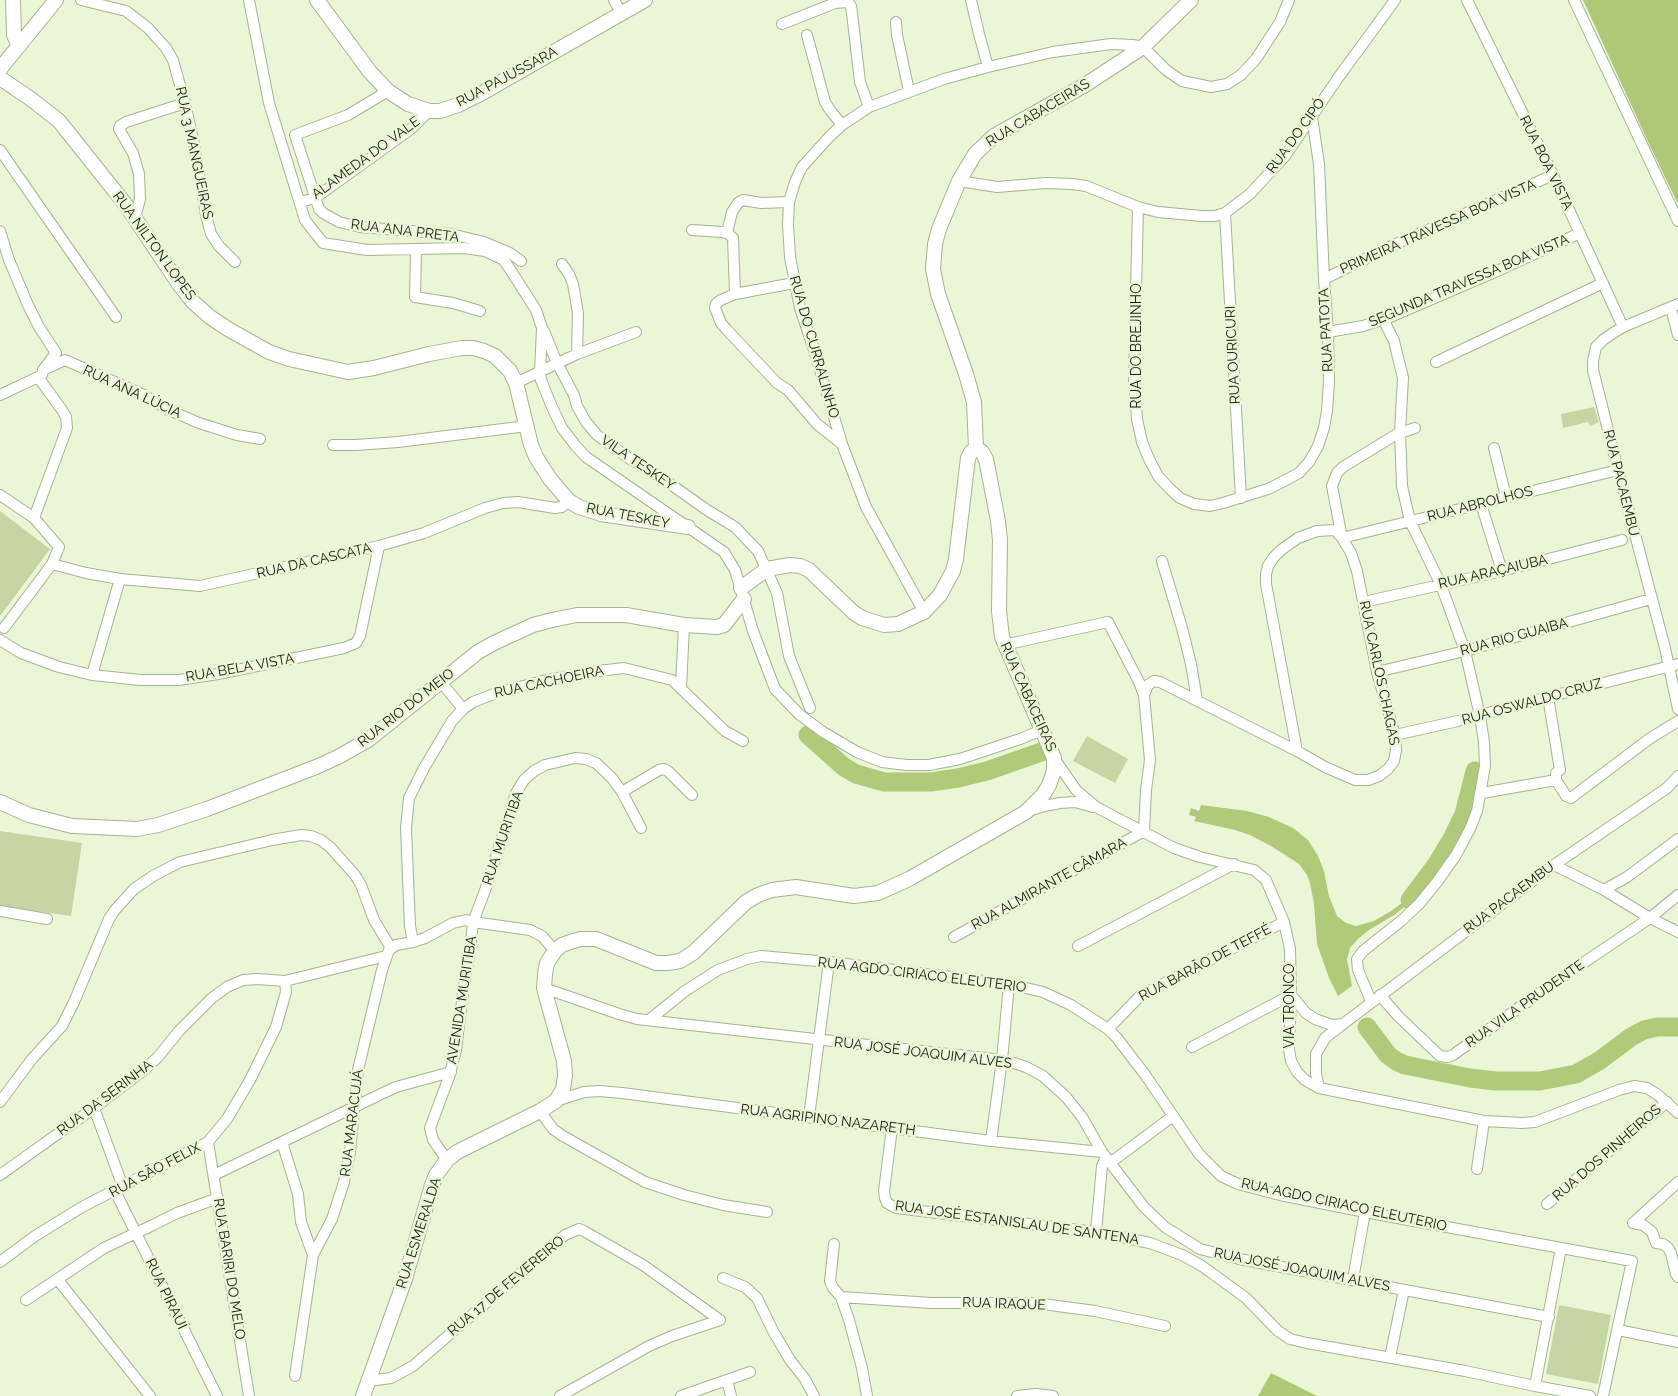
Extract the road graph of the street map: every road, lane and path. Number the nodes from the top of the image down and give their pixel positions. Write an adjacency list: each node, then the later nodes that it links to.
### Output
1 (13, 0): 18 (main road)
2 (56, 0): 18 (main road)
3 (81, 0): 25 (street, RUA 3 MANGUEIRAS)
4 (249, 0): 34 (street, VILA TESKEY)
5 (317, 0): 23 (main road)
6 (614, 0): 14 (street)
7 (645, 0): 14 (main road, RUA PAJUSSARA)
8 (971, 0): 20 (street)
9 (1191, 0): 19 (main road, RUA CABACEIRAS)
10 (1289, 0): 19 (street)
11 (1395, 0): 28 (street, RUA DO CIPÓ)
12 (1467, 0): 31 (street, RUA BOA VISTA)
13 (1574, 0): 39 (street)
14 (621, 13): 27 (main road, RUA PAJUSSARA)
15 (896, 22): 24 (street)
16 (782, 24): 26 (street)
17 (807, 35): 29 (street)
18 (19, 46): 21 (main road)
19 (1142, 47): 20 (street, RUA DO CURRALINHO); 32 (main road, RUA CABACEIRAS)
20 (988, 67): 24 (street, RUA DO CURRALINHO)
21 (0, 69)
22 (0, 78): 38 (main road, RUA NILTON LOPES)
23 (388, 91): 27 (main road); 33 (street, RUA ANA PRETA)
24 (909, 91): 26 (street, RUA DO CURRALINHO)
25 (185, 103): 38 (street); 46 (street, RUA 3 MANGUEIRAS)
26 (869, 107): 29 (street, RUA DO CURRALINHO)
27 (429, 111): 33 (street, ALAMEDA DO VALE)
28 (1312, 117): 37 (street, RUA DO CIPÓ); 48 (street, RUA PATOTA)
29 (842, 125): 35 (street, RUA DO CURRALINHO)
30 (0, 150): 54 (street)
31 (1553, 176): 43 (street, RUA BOA VISTA); 48 (street, PRIMEIRA TRAVESSA BOA VISTA)
32 (959, 181): 36 (street); 74 (main road, RUA CABACEIRAS)
33 (315, 198): 34 (street, ALAMEDA DO VALE); 45 (street, RUA ANA PRETA)
34 (300, 202): 44 (street, VILA TESKEY)
35 (789, 202): 42 (street); 49 (street, RUA DO CURRALINHO)
36 (1138, 207): 37 (street); 79 (street, RUA DO BREJINHO)
37 (1225, 213): 79 (street, RUA OURICURI)
38 (135, 218): 66 (main road, RUA NILTON LOPES)
39 (1678, 221)
40 (692, 230): 42 (street)
41 (0, 231): 65 (street)
42 (727, 233): 51 (street)
43 (1580, 233): 50 (street, RUA BOA VISTA); 55 (street, SEGUNDA TRAVESSA BOA VISTA)
44 (416, 250): 53 (street); 57 (street, VILA TESKEY)
45 (521, 261)
46 (235, 262)
47 (562, 264): 61 (street)
48 (1324, 279): 59 (street, RUA PATOTA)
49 (794, 284): 51 (street); 72 (street, RUA DO CURRALINHO)
50 (1603, 284): 56 (street, RUA BOA VISTA); 62 (street)
51 (735, 294): 72 (street)
52 (1675, 306): 56 (street, RUA PACAEMBU); 60 (street)
53 (480, 311)
54 (116, 317)
55 (1383, 319): 59 (street, SEGUNDA TRAVESSA BOA VISTA); 70 (street)
56 (1623, 327): 76 (street, RUA PACAEMBU)
57 (542, 328): 63 (street, VILA TESKEY); 64 (street)
58 (636, 332): 61 (street)
59 (1328, 332): 79 (street, RUA PATOTA)
60 (1678, 335)
61 (577, 354): 63 (street)
62 (1436, 362)
63 (557, 363): 64 (street); 90 (street, VILA TESKEY)
64 (540, 372): 66 (street); 84 (street)
65 (40, 374): 67 (street); 71 (street, RUA ANA LÚCIA); 82 (street)
66 (516, 383): 68 (main road, RUA NILTON LOPES)
67 (0, 395)
68 (527, 426): 73 (street); 80 (main road, RUA NILTON LOPES)
69 (1415, 428): 70 (street, RUA CARLOS CHAGAS)
70 (1400, 432): 83 (street); 85 (street, RUA CARLOS CHAGAS)
71 (260, 439)
72 (842, 444): 97 (street, RUA DO CURRALINHO)
73 (333, 445)
74 (976, 448): 97 (main road); 101 (main road, RUA CABACEIRAS)
75 (1494, 448): 78 (street)
76 (1618, 470): 78 (street, RUA ABROLHOS); 95 (street, RUA PACAEMBU)
77 (0, 495): 82 (street)
78 (1506, 497): 81 (street, RUA ABROLHOS)
79 (1241, 498)
80 (570, 501): 84 (main road, RUA TESKEY); 87 (street, RUA DA CASCATA)
81 (1481, 504): 83 (street, RUA ABROLHOS); 91 (street)
82 (34, 518): 89 (street)
83 (1410, 521): 85 (street, RUA ABROLHOS); 93 (street)
84 (688, 528): 94 (street)
85 (1342, 538): 96 (street, RUA CARLOS CHAGAS); 119 (street)
86 (1622, 540): 91 (street, RUA ARAÇAIUBA)
87 (379, 546): 92 (street, RUA DA CASCATA); 105 (street, RUA BELA VISTA)
88 (1162, 561): 110 (street)
89 (52, 564): 92 (street, RUA DA CASCATA); 99 (street)
90 (767, 569): 94 (main road); 97 (main road); 111 (street, VILA TESKEY)
91 (1502, 570): 93 (street, RUA ARAÇAIUBA)
92 (120, 579): 105 (street)
93 (1441, 584): 96 (street, RUA ARAÇAIUBA); 102 (street)
94 (742, 594): 98 (main road, RUA RIO DO MEIO); 116 (street)
95 (1651, 600): 102 (street, RUA RIO GUAIBA); 103 (street, RUA PACAEMBU)
96 (1364, 602): 104 (street, RUA CARLOS CHAGAS)
97 (924, 612)
98 (684, 624): 106 (main road, RUA RIO DO MEIO); 107 (street)
99 (4, 628)
100 (0, 640): 105 (street, RUA BELA VISTA)
101 (1004, 645): 108 (street); 116 (main road, RUA CABACEIRAS)
102 (1465, 650): 104 (street, RUA RIO GUAIBA); 114 (street)
103 (1674, 666): 109 (street, RUA OSWALDO CRUZ); 113 (street, RUA PACAEMBU)
104 (1377, 672): 117 (street, RUA CARLOS CHAGAS)
105 (92, 675)
106 (441, 682): 112 (street); 126 (main road, RUA RIO DO MEIO)
107 (681, 688): 112 (street, RUA CACHOEIRA); 118 (street, RUA CACHOEIRA)
108 (1144, 694): 110 (street, RUA CARLOS CHAGAS); 130 (street)
109 (1548, 697): 114 (street, RUA OSWALDO CRUZ); 122 (street)
110 (1197, 700): 119 (street, RUA CARLOS CHAGAS)
111 (810, 708)
112 (462, 709): 143 (street, RUA CACHOEIRA)
113 (1678, 709)
114 (1480, 716): 117 (street, RUA OSWALDO CRUZ); 124 (street)
115 (1678, 720): 122 (street)
116 (1042, 730): 120 (main road, RUA CABACEIRAS)
117 (1395, 735): 119 (street, RUA CARLOS CHAGAS)
118 (743, 741)
119 (1297, 751)
120 (1054, 758): 127 (street, VIA TRONCO); 128 (main road, RUA CABACEIRAS)
121 (1678, 776): 133 (street, RUA PACAEMBU)
122 (1556, 780): 124 (street)
123 (622, 792): 125 (street); 129 (street, RUA MURITIBA); 139 (street, RUA MURITIBA)
124 (1482, 793): 153 (street)
125 (692, 795)
126 (0, 802)
127 (1096, 808): 128 (street); 130 (street, VIA TRONCO)
128 (1026, 812): 145 (main road, RUA CABACEIRAS)
129 (641, 828)
130 (1144, 831): 132 (street, VIA TRONCO); 142 (street, RUA ALMIRANTE CÂMARA)
131 (1678, 839): 134 (street)
132 (1234, 864): 140 (street, VIA TRONCO); 144 (street)
133 (1554, 865): 134 (street); 152 (street, RUA PACAEMBU)
134 (1604, 890): 137 (street)
135 (1678, 895): 137 (street, RUA VILA PRUDENTE)
136 (0, 911): 138 (street)
137 (1650, 918): 141 (street); 152 (street, RUA VILA PRUDENTE)
138 (47, 919)
139 (473, 922): 143 (street, RUA DA SERINHA); 145 (street, RUA DA SERINHA); 160 (street, AVENIDA MURITIBA)
140 (1284, 922): 151 (street, VIA TRONCO); 156 (street, RUA BARÃO DE TEFFÉ)
141 (1678, 932)
142 (954, 937)
143 (413, 942): 146 (street, RUA DA SERINHA)
144 (1078, 946)
145 (555, 951): 150 (main road)
146 (389, 952): 148 (street, RUA DA SERINHA); 163 (street); 165 (street, RUA MARACUJÁ)
147 (829, 962): 149 (street, RUA AGDO CIRIACO ELEUTERIO); 154 (street, RUA AGDO CIRIACO ELEUTERIO); 157 (street)
148 (285, 981): 166 (street, RUA DA SERINHA); 174 (street, RUA SÃO FELIX)
149 (1009, 984): 156 (street, RUA AGDO CIRIACO ELEUTERIO); 159 (street)
150 (544, 988): 154 (street, RUA JOSÉ JOAQUIM ALVES); 162 (main road)
151 (1291, 995): 155 (street); 158 (street); 161 (street, VIA TRONCO)
152 (1380, 995): 153 (street, RUA PACAEMBU)
153 (1371, 1001): 155 (street, RUA PACAEMBU)
154 (649, 1020): 157 (street, RUA JOSÉ JOAQUIM ALVES)
155 (1343, 1024): 161 (street, RUA PACAEMBU)
156 (1108, 1029): 169 (street, RUA AGDO CIRIACO ELEUTERIO)
157 (820, 1040): 159 (street, RUA JOSÉ JOAQUIM ALVES); 170 (street)
158 (1192, 1047)
159 (1002, 1060): 173 (street); 176 (street, RUA JOSÉ JOAQUIM ALVES)
160 (451, 1072): 165 (street); 177 (street, AVENIDA MURITIBA)
161 (1319, 1088): 171 (street, VIA TRONCO)
162 (556, 1101): 167 (main road, RUA ESMERALDA); 170 (street, RUA AGRIPINO NAZARETH)
163 (0, 1102)
164 (1667, 1102): 168 (street, VIA TRONCO); 171 (street, VIA TRONCO); 184 (street, RUA DOS PINHEIROS)
165 (354, 1106): 175 (street); 191 (street, RUA MARACUJÁ)
166 (94, 1108): 179 (street, RUA DA SERINHA); 182 (street, RUA PIRAUÍ)
167 (540, 1111): 177 (main road, RUA ESMERALDA); 185 (street)
168 (1678, 1113)
169 (1173, 1116): 176 (street); 186 (street, RUA AGDO CIRIACO ELEUTERIO)
170 (809, 1117): 172 (street, RUA AGRIPINO NAZARETH)
171 (1484, 1121): 178 (street)
172 (892, 1128): 173 (street, RUA AGRIPINO NAZARETH); 187 (street, RUA JOSÉ ESTANISLAU DE SANTENA)
173 (991, 1141): 176 (street, RUA AGRIPINO NAZARETH)
174 (208, 1142): 180 (street, RUA BARIRI DO MELO); 182 (street, RUA SÃO FELIX)
175 (282, 1142): 180 (street); 191 (street)
176 (1106, 1157): 187 (street); 195 (street, RUA JOSÉ JOAQUIM ALVES)
177 (447, 1160): 208 (main road, RUA ESMERALDA)
178 (1477, 1169)
179 (0, 1174)
180 (214, 1175): 183 (street, RUA BARIRI DO MELO)
181 (1678, 1182): 193 (street)
182 (119, 1189): 188 (street, RUA PIRAUÍ); 192 (street, RUA SÃO FELIX)
183 (218, 1198): 188 (street); 212 (street, RUA BARIRI DO MELO)
184 (1546, 1204)
185 (767, 1212)
186 (1365, 1212): 190 (street, RUA AGDO CIRIACO ELEUTERIO); 195 (street)
187 (1096, 1232): 204 (street, RUA JOSÉ ESTANISLAU DE SANTENA)
188 (136, 1234): 196 (street); 211 (street, RUA PIRAUÍ)
189 (834, 1244): 198 (street)
190 (1561, 1248): 200 (street); 202 (street, RUA AGDO CIRIACO ELEUTERIO)
191 (313, 1255): 206 (street, RUA MARACUJÁ)
192 (0, 1262)
193 (1677, 1274)
194 (723, 1278): 217 (street)
195 (1353, 1279): 197 (street, RUA JOSÉ JOAQUIM ALVES)
196 (58, 1280): 199 (street); 210 (street)
197 (1404, 1290): 200 (street, RUA JOSÉ JOAQUIM ALVES); 204 (street)
198 (841, 1297): 201 (street, RUA IRAQUE); 218 (street)
199 (26, 1300)
200 (1549, 1317): 209 (street)
201 (1165, 1326)
202 (1618, 1330): 203 (street); 222 (street)
203 (1678, 1342)
204 (1390, 1357): 209 (street, RUA JOSÉ ESTANISLAU DE SANTENA)
205 (750, 1372): 207 (street)
206 (295, 1376)
207 (727, 1380): 215 (street); 216 (street)
208 (368, 1382): 213 (main road, RUA ESMERALDA); 214 (street, RUA 17 DE FEVEREIRO)
209 (1535, 1386): 221 (street, RUA JOSÉ ESTANISLAU DE SANTENA)
210 (150, 1396)
211 (217, 1396)
212 (249, 1396)
213 (363, 1396)
214 (560, 1396)
215 (682, 1396)
216 (732, 1396)
217 (814, 1396)
218 (867, 1396)
219 (1018, 1396): 220 (street)
220 (1053, 1396)
221 (1590, 1396)
222 (1603, 1396)

